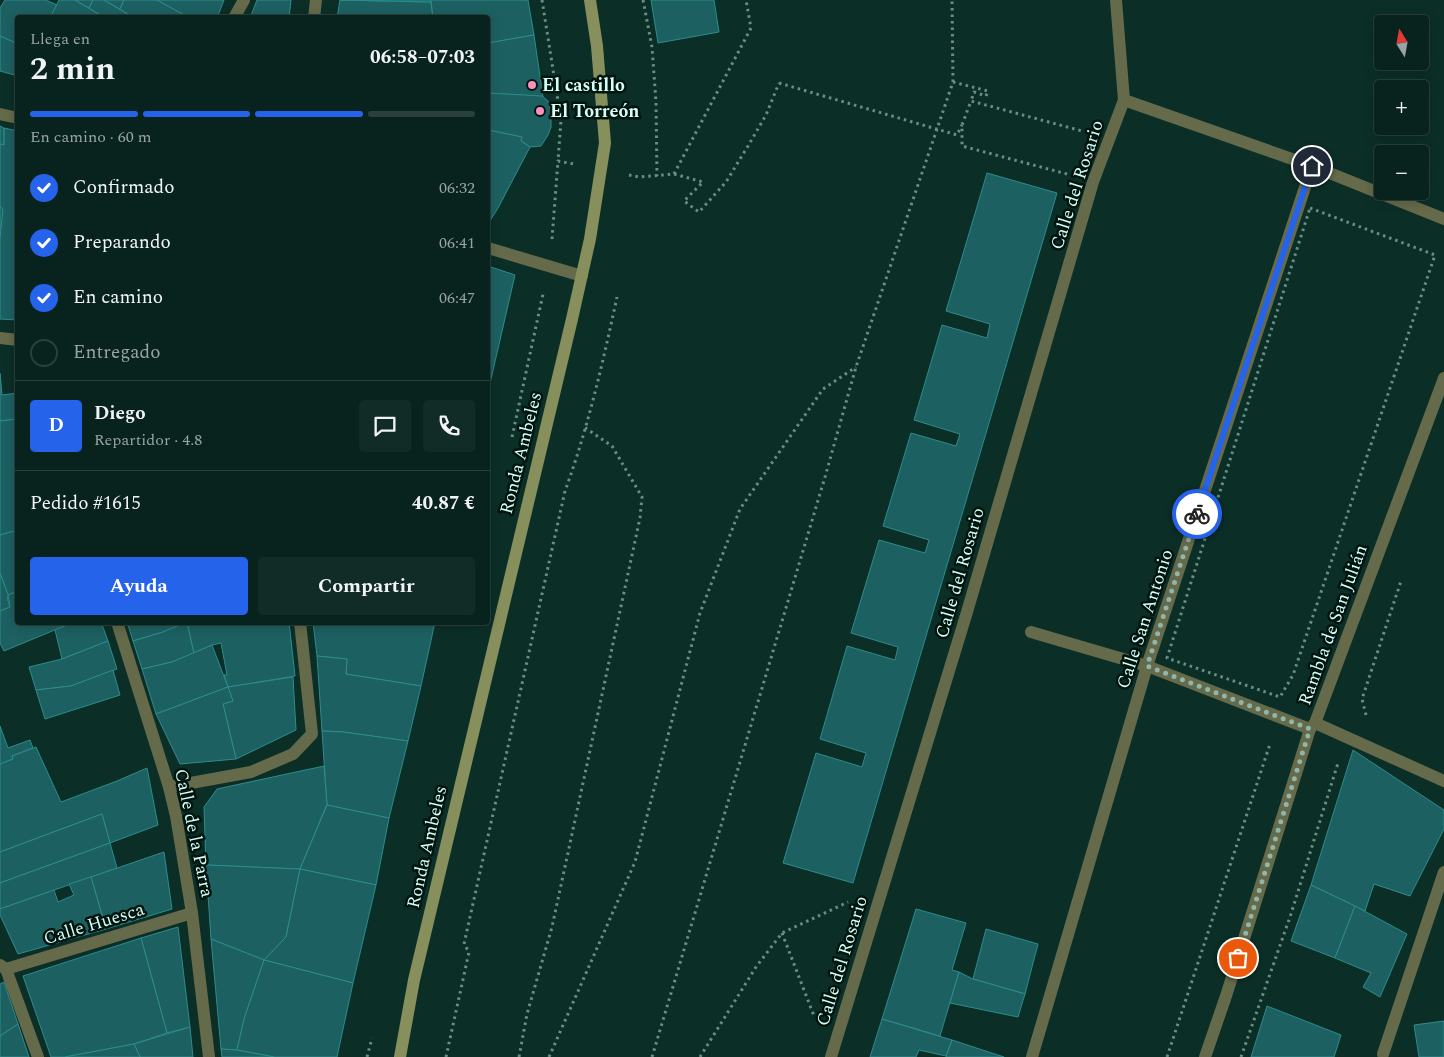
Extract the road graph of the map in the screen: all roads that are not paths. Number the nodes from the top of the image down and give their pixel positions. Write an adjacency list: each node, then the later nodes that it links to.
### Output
1 (244, 0): 5 (street)
2 (316, 0): 6 (street)
3 (590, 0): 13 (main road, Ronda Ambeles)
4 (1116, 0): 7 (street)
5 (236, 15)
6 (314, 15)
7 (1124, 100): 10 (street); 31 (street, Calle del Rosario)
8 (0, 114): 9 (street)
9 (15, 117)
10 (1312, 166): 11 (street); 20 (street, Calle San Antonio)
11 (1444, 219)
12 (490, 249): 13 (street)
13 (582, 276): 30 (main road, Ronda Ambeles)
14 (0, 338): 15 (street)
15 (15, 340)
16 (1444, 378): 21 (street, Rambla de San Julián)
17 (118, 625): 23 (street, Calle de la Parra)
18 (300, 625): 23 (street)
19 (1031, 632): 20 (street)
20 (1147, 666): 21 (street); 32 (street, Calle San Antonio)
21 (1313, 726): 22 (street); 33 (street, Rambla de San Julián)
22 (1444, 781)
23 (169, 787): 25 (street, Calle de la Parra)
24 (1444, 872): 27 (street)
25 (192, 913): 26 (street, Calle Huesca); 29 (street, Calle de la Parra)
26 (3, 967): 28 (street)
27 (1383, 1054)
28 (38, 1057)
29 (209, 1057)
30 (400, 1057)
31 (831, 1057)
32 (1032, 1057)
33 (1205, 1057)

